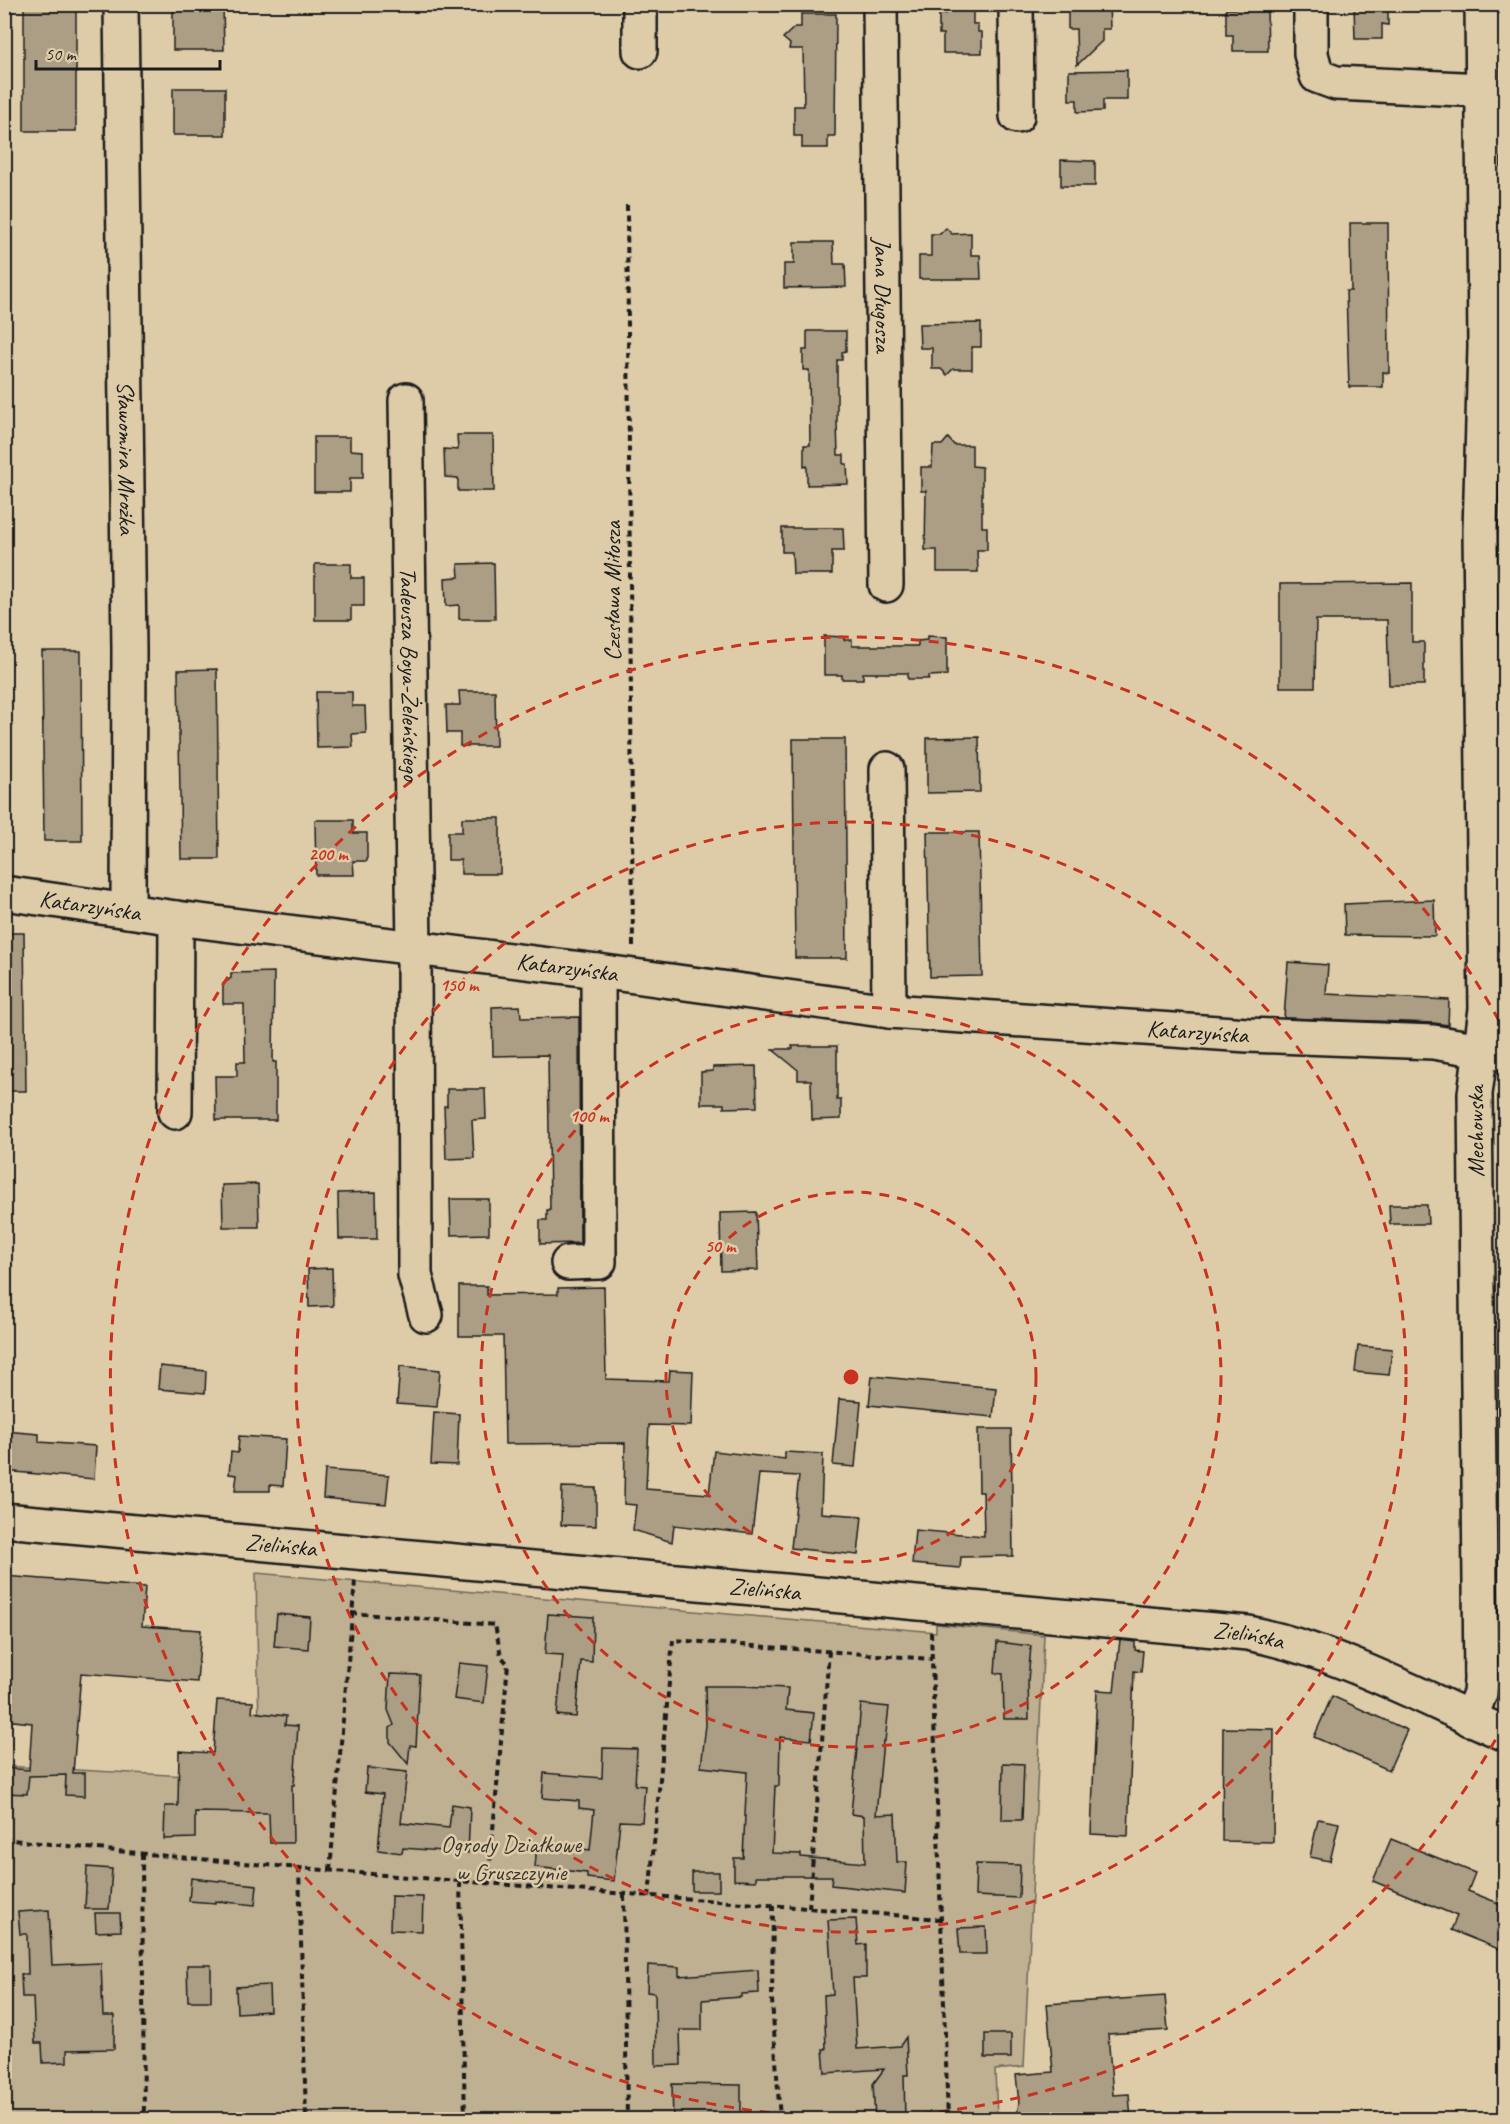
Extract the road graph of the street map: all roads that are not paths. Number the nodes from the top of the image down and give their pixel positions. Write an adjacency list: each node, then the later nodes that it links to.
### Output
1 (121, 4): 14 (street, Sławomira Mrożka)
2 (640, 4): 7 (street)
3 (880, 4): 11 (street, Jana Długosza)
4 (1017, 4): 9 (street)
5 (1311, 4): 8 (street)
6 (1482, 4): 8 (street, Mechowska)
7 (640, 51)
8 (1483, 90): 19 (street, Mechowska)
9 (1017, 116)
10 (406, 400): 16 (street, Tadeusza Boya-Żeleńskiego)
11 (885, 585)
12 (886, 769): 18 (street)
13 (4, 893): 14 (street, Katarzyńska)
14 (128, 911): 15 (street, Katarzyńska)
15 (176, 918): 16 (street, Katarzyńska); 20 (street, Katarzyńska)
16 (414, 948): 17 (street, Katarzyńska); 22 (street, Tadeusza Boya-Żeleńskiego)
17 (598, 971): 18 (street, Katarzyńska); 21 (street)
18 (889, 1011): 19 (street, Katarzyńska)
19 (1493, 1051): 24 (street, Mechowska)
20 (175, 1112)
21 (568, 1263)
22 (426, 1315)
23 (4, 1520): 24 (street, Zielińska)
24 (1470, 1719): 25 (street, Zielińska)
25 (1506, 1734)

